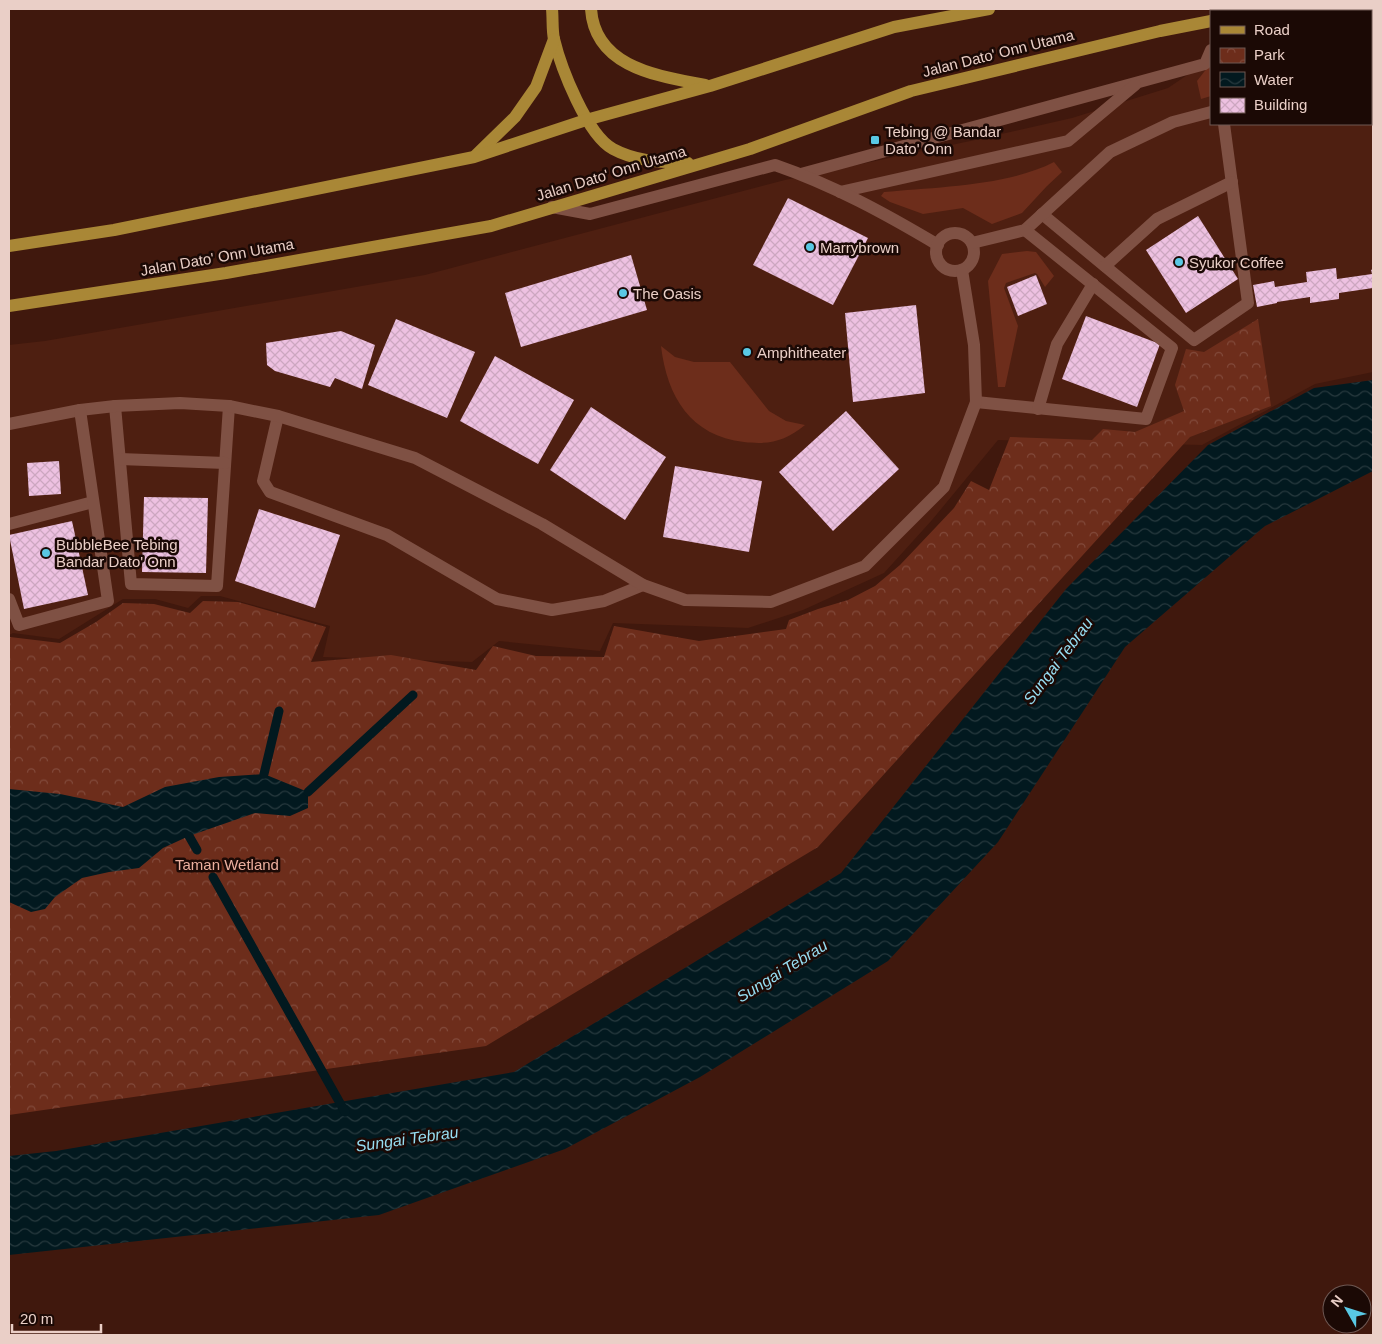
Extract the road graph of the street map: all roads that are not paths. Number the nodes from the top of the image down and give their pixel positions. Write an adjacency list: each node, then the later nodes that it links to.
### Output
1 (552, 9): 5 (main road)
2 (591, 9): 8 (main road)
3 (989, 9): 8 (main road)
4 (1210, 22): 13 (main road, Jalan Dato' Onn Utama)
5 (554, 39): 10 (main road); 12 (main road)
6 (1210, 52): 7 (street)
7 (1139, 82): 14 (street); 16 (street)
8 (710, 86): 10 (main road)
9 (1210, 112): 18 (street)
10 (586, 120): 12 (main road); 13 (main road)
11 (1224, 125): 15 (street)
12 (474, 157): 22 (main road)
13 (699, 164): 17 (main road, Jalan Dato' Onn Utama)
14 (800, 174): 16 (street); 17 (street)
15 (1232, 182): 23 (street); 23 (street)
16 (840, 192): 21 (street)
17 (552, 207): 26 (main road, Jalan Dato' Onn Utama)
18 (1042, 214): 19 (street); 23 (street)
19 (1025, 230): 20 (street); 25 (street)
20 (972, 242): 21 (street); 24 (street)
21 (938, 244): 24 (street)
22 (9, 246)
23 (1105, 266)
24 (962, 270): 27 (street)
25 (1093, 284): 30 (street); 30 (street)
26 (9, 306)
27 (976, 402): 30 (street); 38 (street)
28 (115, 406): 29 (street); 31 (street); 34 (street)
29 (229, 406): 32 (street); 35 (street)
30 (1038, 408)
31 (80, 410): 33 (street); 36 (street)
32 (278, 416): 38 (street); 38 (street)
33 (9, 424)
34 (120, 459): 35 (street); 35 (street)
35 (225, 463)
36 (94, 502): 37 (street); 39 (street)
37 (9, 524)
38 (643, 585)
39 (9, 599)

